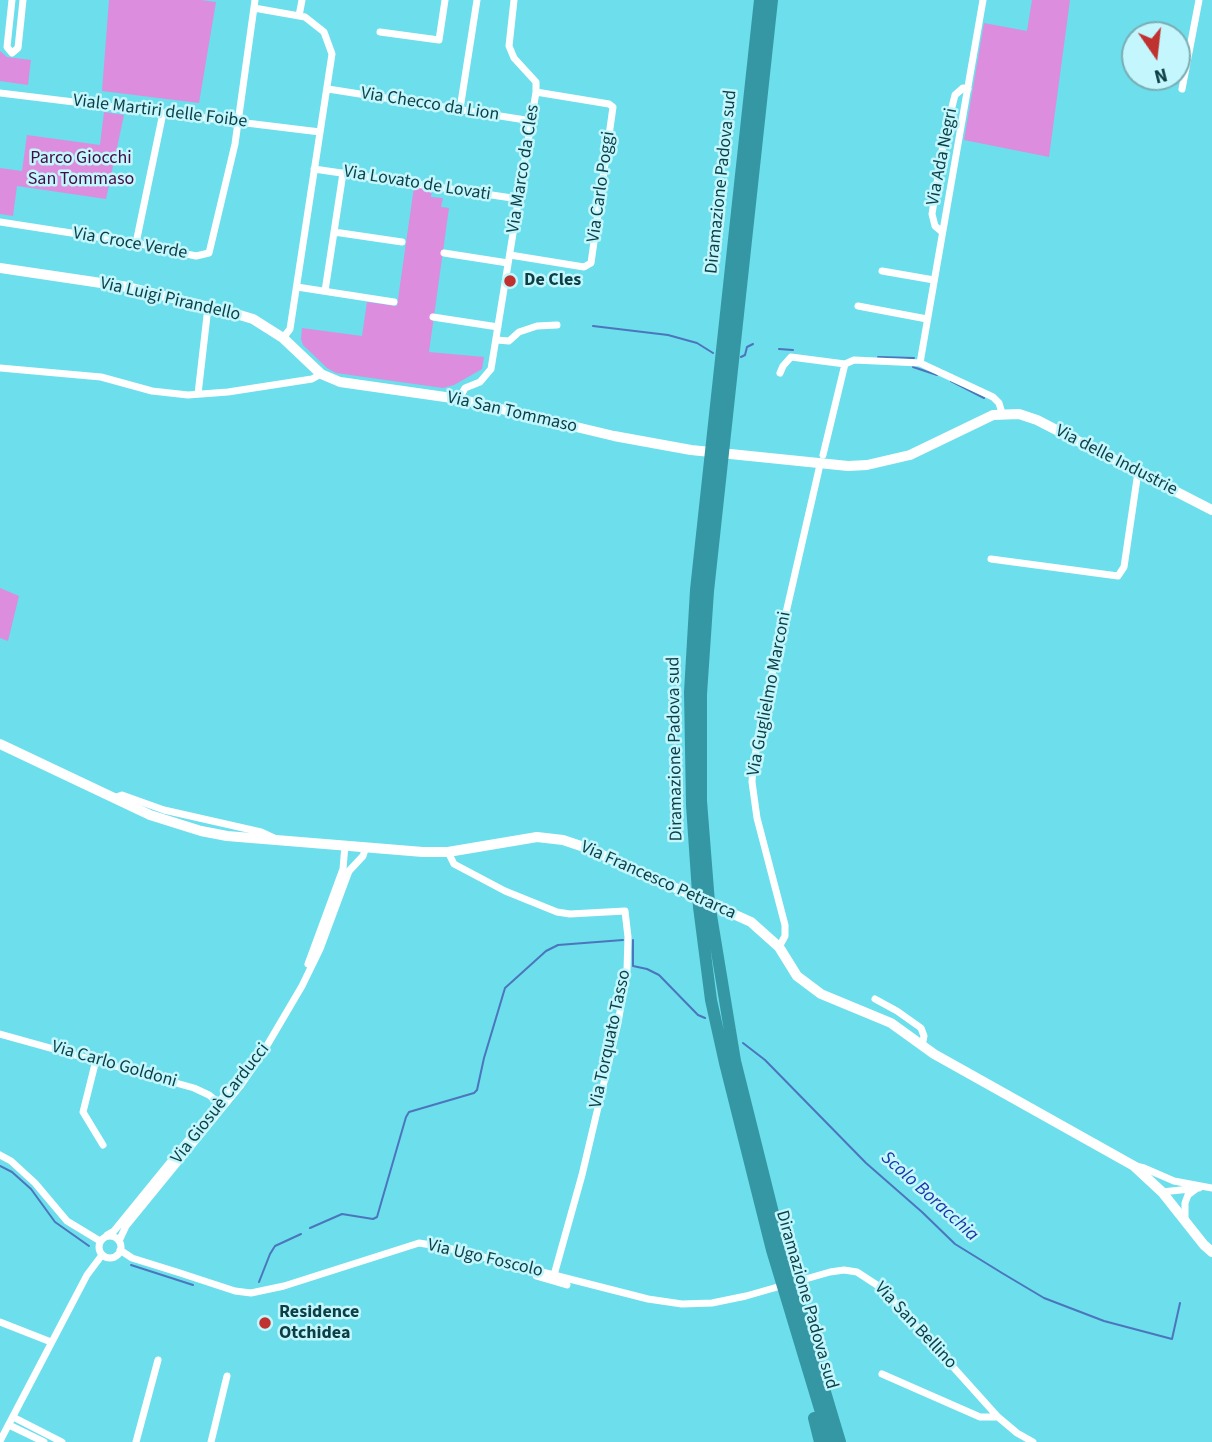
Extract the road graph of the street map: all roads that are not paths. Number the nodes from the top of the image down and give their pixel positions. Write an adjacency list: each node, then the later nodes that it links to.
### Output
1 (12, 0): 2 (street)
2 (23, 0)
3 (302, 0): 12 (street)
4 (445, 0): 13 (street)
5 (477, 0): 19 (street)
6 (513, 0): 17 (street, Via Marco da Cles)
7 (760, 0): 93 (highway, Diramazione Padova sud)
8 (772, 0): 107 (highway, Diramazione Padova sud)
9 (983, 0): 16 (street, Via Ada Negri)
10 (1199, 0): 14 (street)
11 (254, 4): 12 (street); 22 (street)
12 (299, 16): 15 (street)
13 (380, 32)
14 (1191, 42)
15 (328, 89): 19 (street, Via Checco da Lion); 23 (street)
16 (968, 89): 28 (street, Via Ada Negri); 28 (street, Via Ada Negri)
17 (536, 92): 21 (street, Via Marco da Cles); 33 (street, Via Carlo Poggi)
18 (0, 93): 20 (street, Viale Martiri delle Foibe)
19 (460, 109): 21 (street, Via Checco da Lion)
20 (163, 113): 22 (street, Viale Martiri delle Foibe); 31 (street)
21 (531, 121): 26 (street, Via Marco da Cles)
22 (239, 122): 23 (street, Viale Martiri delle Foibe); 31 (street, Via Croce Verde)
23 (320, 132): 24 (street)
24 (314, 169): 25 (street, Via Lovato de Lovati); 37 (street)
25 (343, 173): 26 (street, Via Lovato de Lovati); 29 (street)
26 (519, 199): 33 (street, Via Marco da Cles)
27 (0, 222): 31 (street, Via Croce Verde)
28 (941, 231): 36 (street, Via Ada Negri)
29 (334, 232): 30 (street); 38 (street)
30 (402, 242)
31 (136, 243)
32 (444, 253): 33 (street)
33 (509, 259): 45 (street, Via Marco da Cles)
34 (0, 268): 41 (street, Via Luigi Pirandello)
35 (881, 271): 36 (street)
36 (934, 280): 43 (street, Via Ada Negri)
37 (297, 287): 38 (street); 46 (street)
38 (325, 291): 39 (street)
39 (394, 302)
40 (858, 306): 43 (street)
41 (208, 307): 46 (street, Via Luigi Pirandello); 54 (street)
42 (433, 317): 45 (street)
43 (927, 319): 48 (street, Via Ada Negri)
44 (557, 325): 47 (street)
45 (498, 327): 47 (street, Via Marco da Cles)
46 (283, 338): 52 (street, Via Luigi Pirandello)
47 (497, 340): 53 (street, Via Marco da Cles)
48 (920, 363): 49 (street); 57 (street)
49 (845, 364): 51 (street); 59 (street)
50 (0, 368): 54 (street)
51 (780, 373)
52 (321, 374): 54 (street); 55 (street, Via San Tommaso)
53 (480, 382): 55 (street, Via Marco da Cles); 56 (street, Via Marco da Cles)
54 (198, 394)
55 (459, 399): 56 (street, Via San Tommaso)
56 (473, 402): 57 (street, Via San Tommaso)
57 (1002, 413): 58 (street, Via San Tommaso)
58 (1019, 414): 61 (street, Via delle Industrie)
59 (823, 455)
60 (820, 469): 68 (street, Via Guglielmo Marconi)
61 (1138, 472): 62 (street, Via delle Industrie); 63 (street)
62 (1212, 510)
63 (991, 559)
64 (0, 744): 65 (street, Via Francesco Petrarca)
65 (345, 845): 66 (street, Via Francesco Petrarca); 73 (street, Via Giosuè Carducci)
66 (366, 847): 67 (street, Via Francesco Petrarca); 73 (street, Via Giosuè Carducci)
67 (448, 852): 68 (street, Via Francesco Petrarca); 89 (street, Via Torquato Tasso)
68 (779, 947): 71 (street)
69 (875, 999): 71 (street)
70 (0, 1034): 72 (street, Via Carlo Goldoni)
71 (922, 1046): 76 (street)
72 (96, 1060): 73 (street, Via Carlo Goldoni); 74 (street)
73 (221, 1105): 82 (street, Via Giosuè Carducci); 84 (street, Via Giosuè Carducci)
74 (103, 1145)
75 (0, 1155): 83 (street)
76 (1135, 1166): 77 (street); 80 (street)
77 (1174, 1181): 78 (street); 80 (street)
78 (1209, 1187): 79 (street)
79 (1196, 1188): 80 (street); 81 (street)
80 (1161, 1191): 81 (street)
81 (1185, 1222): 86 (street)
82 (107, 1235): 83 (street); 84 (street)
83 (100, 1241): 87 (street)
84 (120, 1241): 85 (street)
85 (120, 1250): 87 (street); 88 (street, Via Ugo Foscolo)
86 (1212, 1252)
87 (102, 1255): 94 (street)
88 (536, 1271): 89 (street, Via Ugo Foscolo); 91 (street)
89 (554, 1275): 90 (street, Via Ugo Foscolo)
90 (816, 1275): 98 (street, Via San Bellino)
91 (567, 1285)
92 (0, 1322): 94 (street)
93 (794, 1325): 105 (highway); 106 (highway, Diramazione Padova sud)
94 (51, 1342): 99 (street)
95 (158, 1360): 103 (street)
96 (882, 1374): 98 (street, Via San Bellino)
97 (228, 1376): 104 (street)
98 (998, 1417): 108 (street, Via San Bellino)
99 (11, 1421): 100 (street); 101 (street); 102 (street)
100 (0, 1441)
101 (44, 1442)
102 (62, 1442)
103 (136, 1442)
104 (211, 1442)
105 (820, 1442)
106 (830, 1442)
107 (840, 1442)
108 (1033, 1442)

